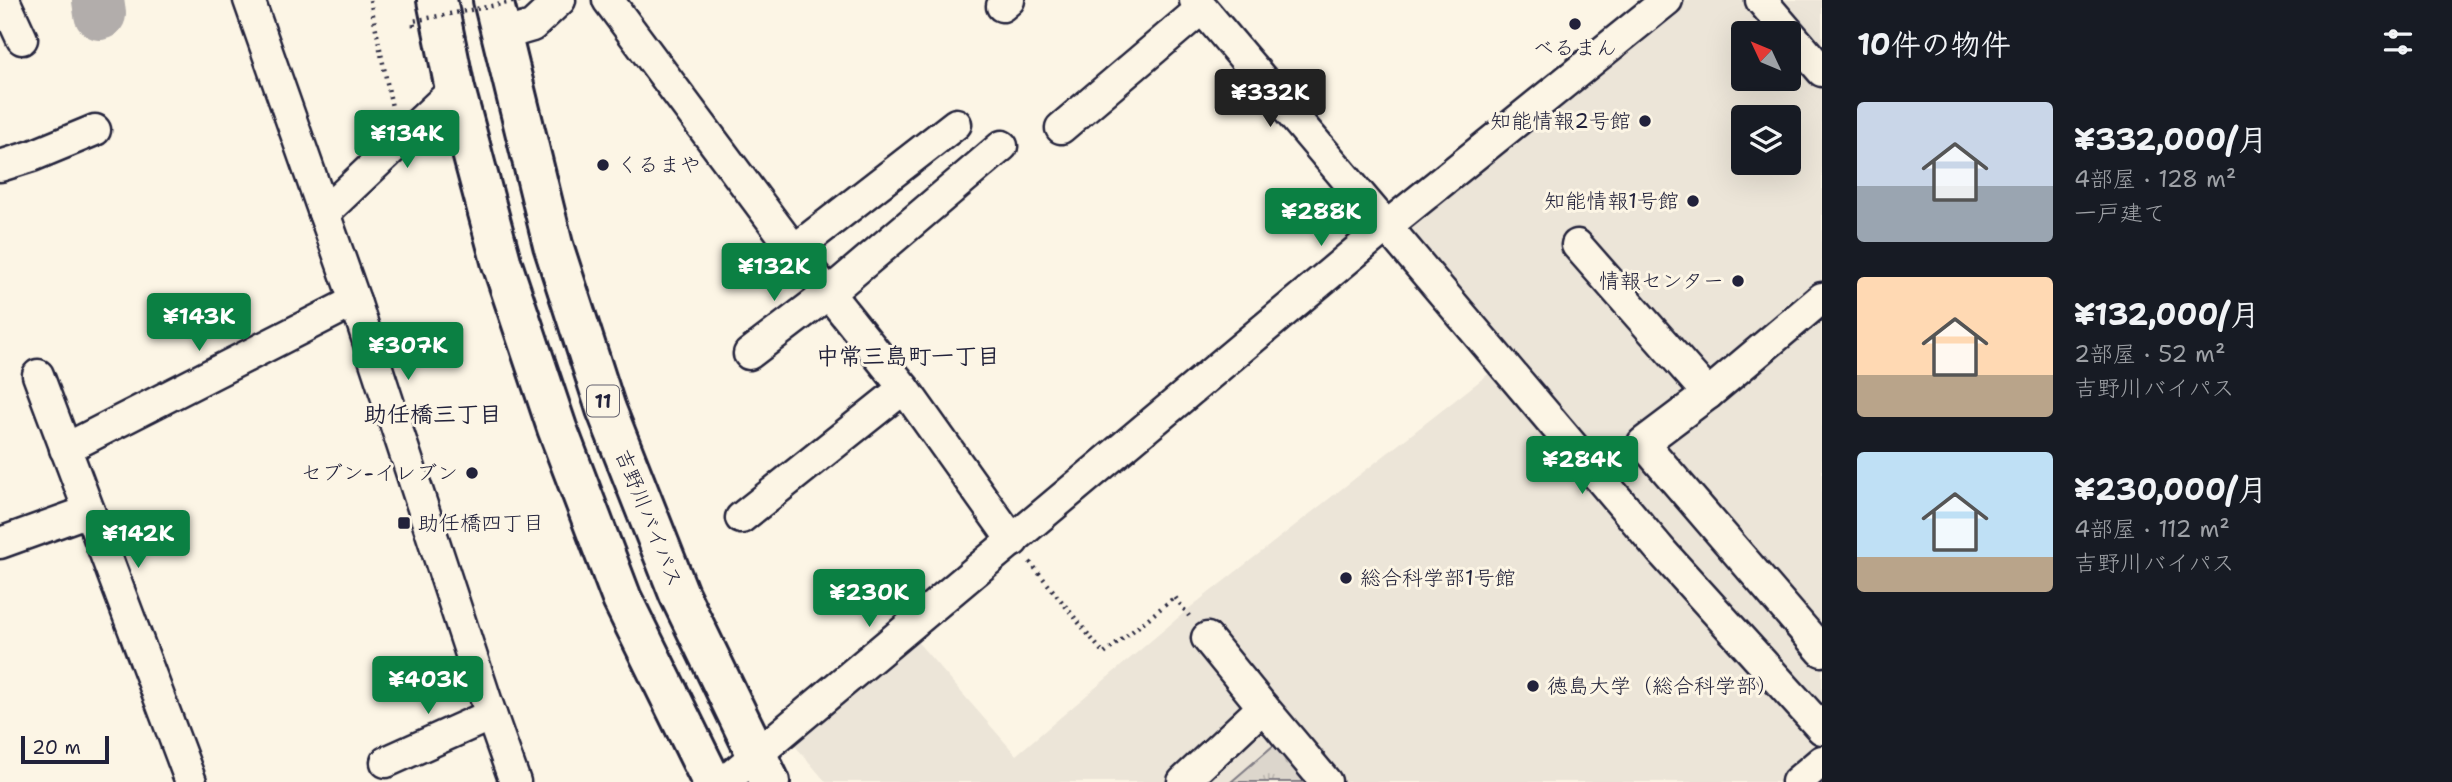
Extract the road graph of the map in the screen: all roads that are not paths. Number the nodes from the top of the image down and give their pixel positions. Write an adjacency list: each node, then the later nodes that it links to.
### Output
1 (4, 0): 10 (street)
2 (250, 0): 18 (street)
3 (560, 0): 9 (street)
4 (608, 0): 21 (street)
5 (1667, 0): 19 (street)
6 (1761, 0): 11 (street)
7 (1198, 4): 14 (street); 19 (street)
8 (426, 13): 12 (highway)
9 (497, 17): 40 (highway, 吉野川バイパス / 11)
10 (22, 39)
11 (1819, 61)
12 (455, 89): 18 (street); 44 (highway)
13 (956, 124): 21 (street)
14 (1061, 128)
15 (94, 130): 17 (street)
16 (1002, 146): 22 (street)
17 (0, 166)
18 (324, 213): 24 (street)
19 (1386, 227): 32 (street); 38 (street)
20 (1577, 245): 28 (street)
21 (794, 250): 22 (street)
22 (829, 293): 25 (street); 27 (street)
23 (1822, 298): 28 (street)
24 (355, 301): 29 (street); 37 (street)
25 (749, 354)
26 (38, 375): 29 (street)
27 (904, 388): 31 (street); 32 (street)
28 (1708, 394): 35 (street)
29 (65, 449): 30 (street)
30 (89, 511): 33 (street); 42 (street)
31 (741, 518)
32 (1013, 541): 40 (street)
33 (0, 543)
34 (1208, 638): 36 (street)
35 (1822, 651)
36 (1263, 707): 46 (street); 47 (street)
37 (491, 715): 41 (street); 43 (street)
38 (1822, 729)
39 (1822, 761): 48 (street)
40 (763, 769): 45 (street)
41 (394, 774)
42 (191, 782)
43 (515, 782)
44 (712, 782)
45 (724, 782)
46 (1183, 782)
47 (1326, 782)
48 (1797, 782)

